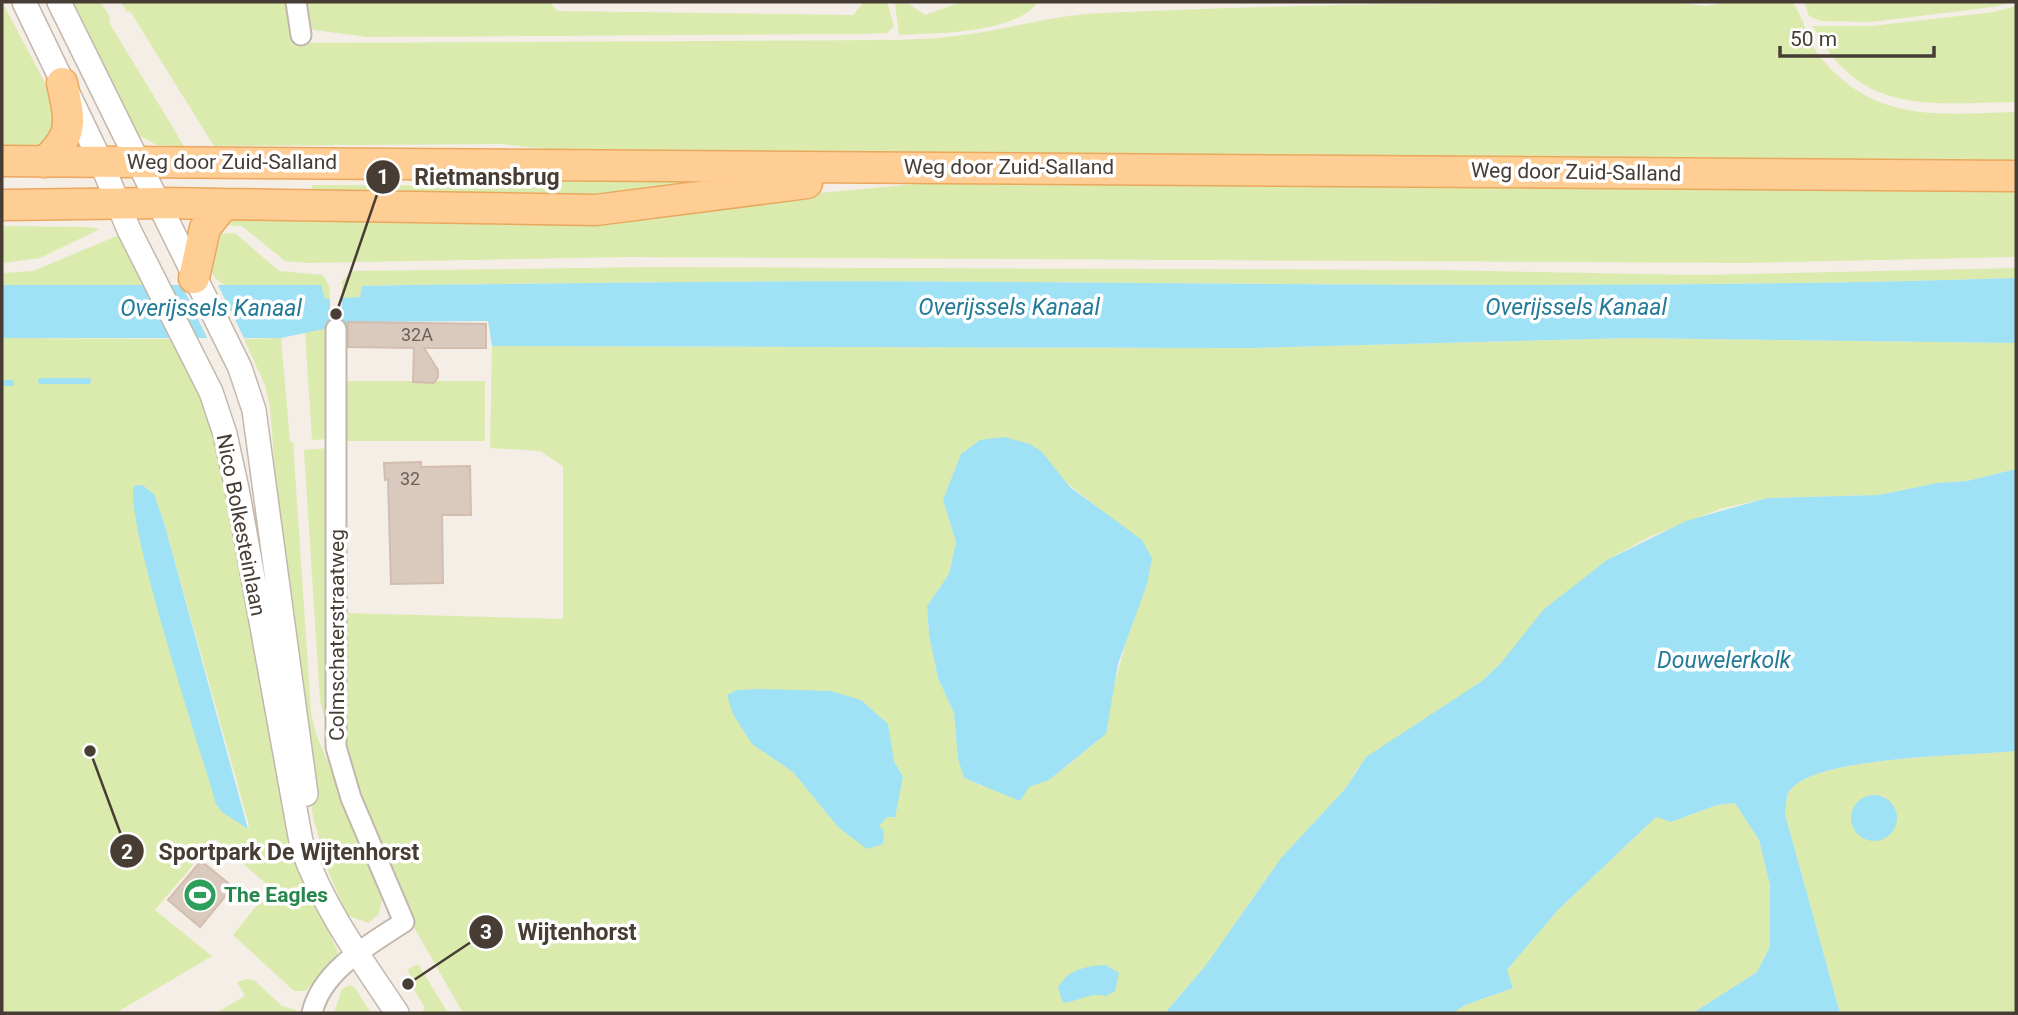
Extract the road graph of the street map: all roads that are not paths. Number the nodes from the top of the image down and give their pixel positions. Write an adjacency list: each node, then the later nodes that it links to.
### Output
1 (24, 2): 5 (street, Nico Bolkesteinlaan)
2 (59, 2): 9 (street, Nico Bolkesteinlaan)
3 (296, 2): 4 (street)
4 (301, 35)
5 (62, 83): 7 (main road); 8 (street, Nico Bolkesteinlaan)
6 (2, 161): 7 (main road, Weg door Zuid-Salland)
7 (44, 162): 8 (main road, Weg door Zuid-Salland)
8 (101, 162): 9 (main road, Weg door Zuid-Salland); 15 (street, Nico Bolkesteinlaan)
9 (140, 162): 10 (main road, Weg door Zuid-Salland); 12 (street, Nico Bolkesteinlaan)
10 (964, 167): 11 (main road, Weg door Zuid-Salland); 13 (main road, Weg door Zuid-Salland)
11 (2016, 176)
12 (159, 203): 13 (main road, Weg door Zuid-Salland); 15 (main road, Weg door Zuid-Salland); 16 (street, Nico Bolkesteinlaan)
13 (225, 204): 16 (main road)
14 (2, 205): 15 (main road, Weg door Zuid-Salland)
15 (119, 205): 18 (street, Nico Bolkesteinlaan)
16 (194, 278): 18 (street, Nico Bolkesteinlaan)
17 (336, 328): 19 (street, Colmschaterstraatweg)
18 (327, 907): 19 (street, Nico Bolkesteinlaan)
19 (357, 954): 20 (street, Colmschaterstraatweg); 21 (street, Nico Bolkesteinlaan)
20 (312, 1013)
21 (397, 1013)

